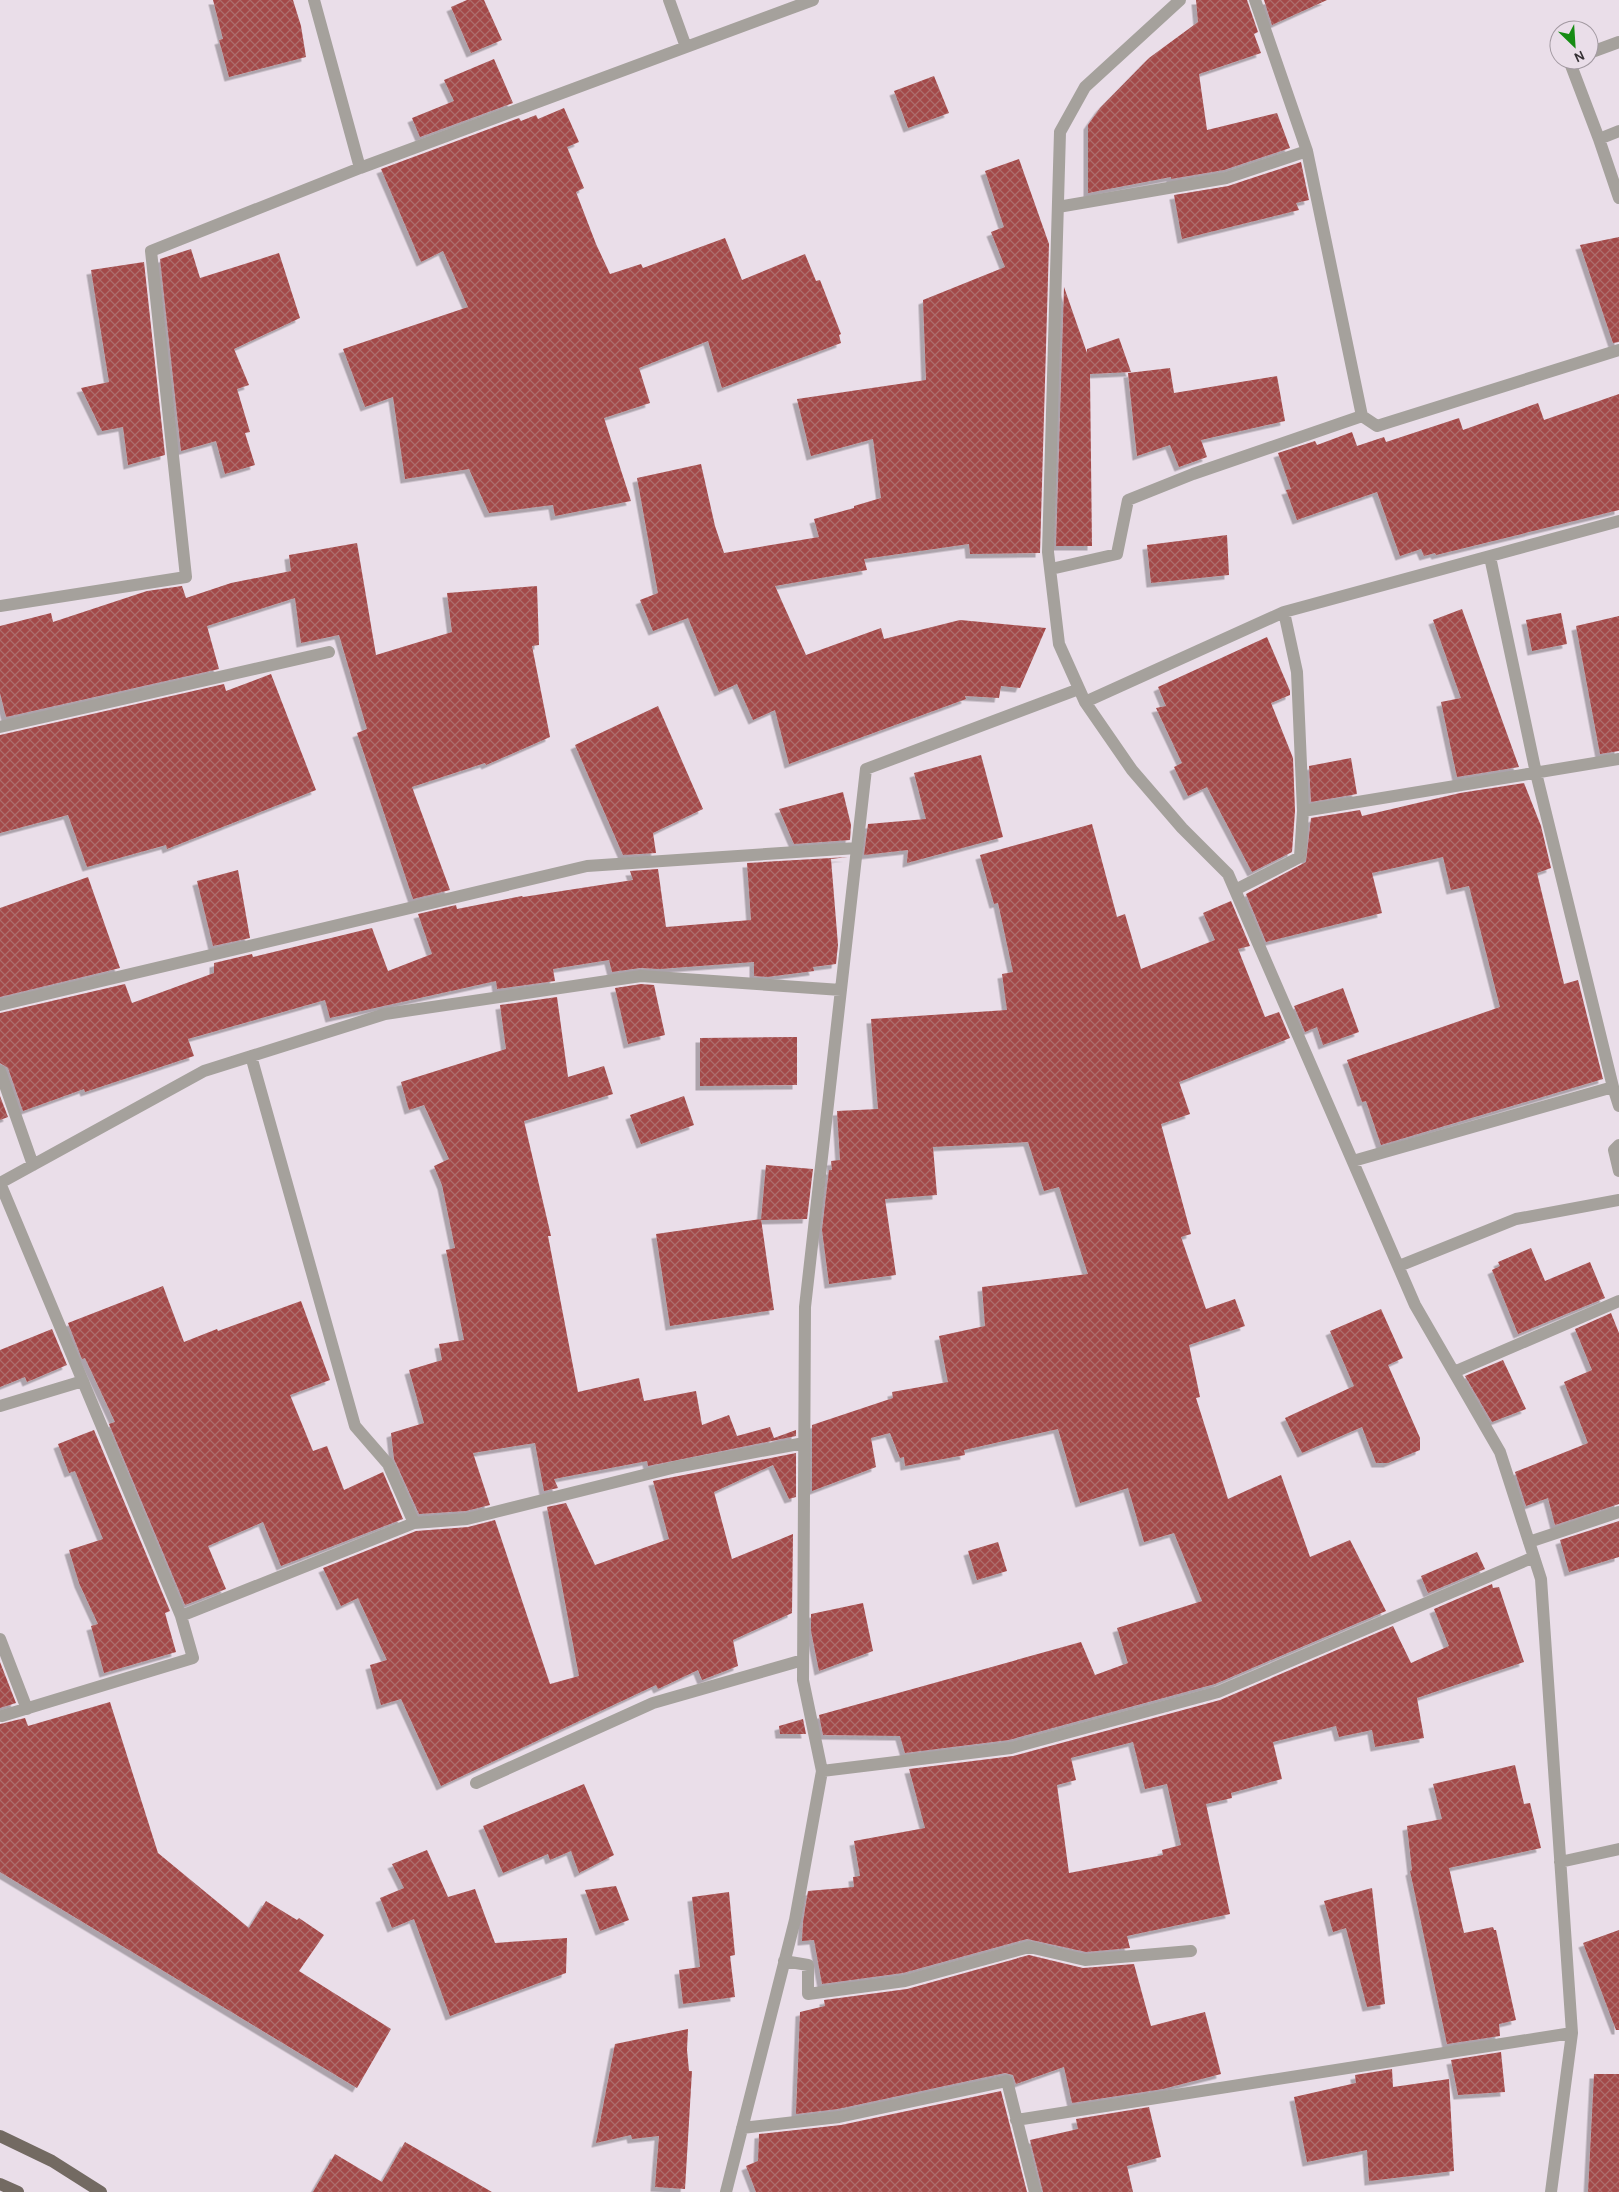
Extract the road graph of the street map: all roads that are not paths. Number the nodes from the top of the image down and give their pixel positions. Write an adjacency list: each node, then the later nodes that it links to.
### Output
1 (314, 0): 13 (street)
2 (669, 0): 7 (street)
3 (813, 0): 7 (street)
4 (1180, 0): 15 (street)
5 (1255, 0): 12 (street)
6 (1619, 42): 8 (street)
7 (686, 47): 13 (street)
8 (1599, 49)
9 (1573, 70): 11 (street)
10 (1619, 131): 11 (street)
11 (1599, 139): 14 (street)
12 (1307, 152): 15 (street); 17 (street)
13 (360, 168): 21 (street)
14 (1619, 198)
15 (1058, 207): 20 (street)
16 (1619, 350): 17 (street)
17 (1362, 416): 20 (street)
18 (1619, 521): 19 (street)
19 (1490, 557): 22 (street); 28 (street)
20 (1050, 569): 24 (street)
21 (0, 606)
22 (1284, 612): 25 (street); 29 (street)
23 (330, 652): 26 (street)
24 (1079, 689): 25 (street); 30 (street)
25 (1085, 702): 31 (street)
26 (0, 727)
27 (1619, 759): 28 (street)
28 (1536, 773): 29 (street); 36 (street)
29 (1304, 811): 31 (street)
30 (857, 848): 32 (street); 33 (street)
31 (1235, 890): 39 (street)
32 (841, 990): 34 (street); 49 (street)
33 (0, 1005)
34 (251, 1056): 40 (street); 51 (street)
35 (0, 1071): 40 (street)
36 (1613, 1087): 37 (street); 39 (street)
37 (1619, 1106)
38 (1619, 1145): 41 (street)
39 (1353, 1161): 44 (street)
40 (33, 1165): 42 (street)
41 (1619, 1171)
42 (0, 1183): 47 (street)
43 (1619, 1200): 44 (street)
44 (1399, 1266): 46 (street)
45 (1619, 1301): 46 (street)
46 (1454, 1372): 52 (street)
47 (82, 1380): 48 (street); 54 (street)
48 (0, 1406)
49 (804, 1442): 51 (street); 56 (street)
50 (1619, 1512): 52 (street)
51 (414, 1524): 54 (street)
52 (1529, 1542): 53 (street)
53 (1534, 1557): 59 (street); 62 (street)
54 (181, 1616): 57 (street)
55 (0, 1638): 57 (street)
56 (803, 1660): 59 (street); 60 (street)
57 (27, 1709): 58 (street)
58 (2, 1716)
59 (822, 1771): 64 (street)
60 (476, 1783)
61 (1619, 1849): 62 (street)
62 (1560, 1862): 65 (street)
63 (1191, 1951): 64 (street)
64 (784, 1961): 67 (street)
65 (1572, 2033): 66 (street); 74 (street)
66 (1016, 2120): 67 (street); 73 (street)
67 (742, 2128): 72 (street)
68 (0, 2136): 71 (main road)
69 (0, 2184): 70 (main road)
70 (18, 2192)
71 (102, 2192)
72 (726, 2192)
73 (1034, 2192)
74 (1550, 2192)

